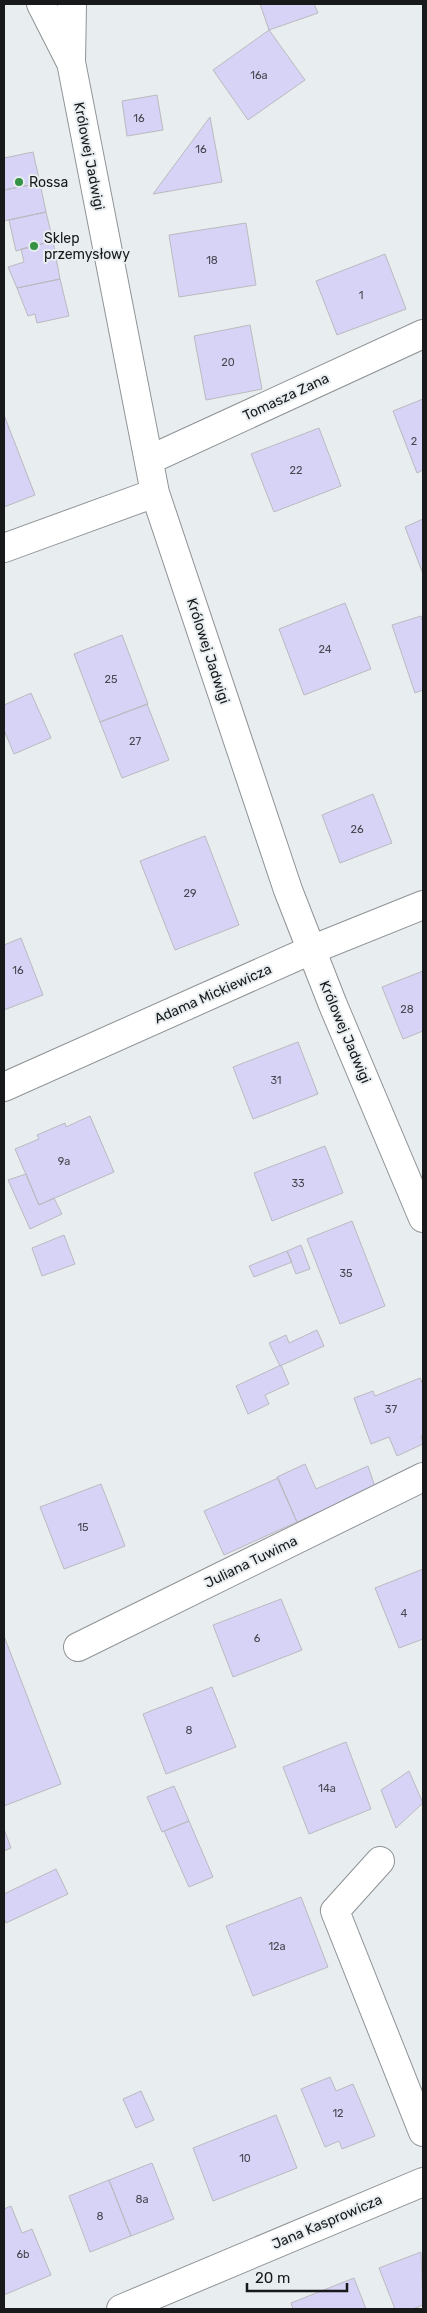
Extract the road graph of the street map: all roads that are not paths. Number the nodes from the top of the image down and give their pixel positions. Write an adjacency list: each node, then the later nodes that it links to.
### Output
1 (41, 4): 3 (street, Królowej Jadwigi)
2 (72, 4): 3 (street, Królowej Jadwigi)
3 (71, 62): 5 (street, Królowej Jadwigi)
4 (423, 334): 5 (street, Tomasza Zana)
5 (149, 460): 6 (street, Królowej Jadwigi)
6 (155, 493): 7 (street); 9 (street, Królowej Jadwigi)
7 (4, 548)
8 (423, 905): 9 (street, Adama Mickiewicza)
9 (311, 950): 10 (street, Adama Mickiewicza); 11 (street, Królowej Jadwigi)
10 (4, 1088)
11 (423, 1218)
12 (423, 1477): 13 (street, Juliana Tuwima)
13 (78, 1647)
14 (380, 1861): 15 (street)
15 (423, 2132)
16 (423, 2182): 17 (street, Jana Kasprowicza)
17 (121, 2309)

